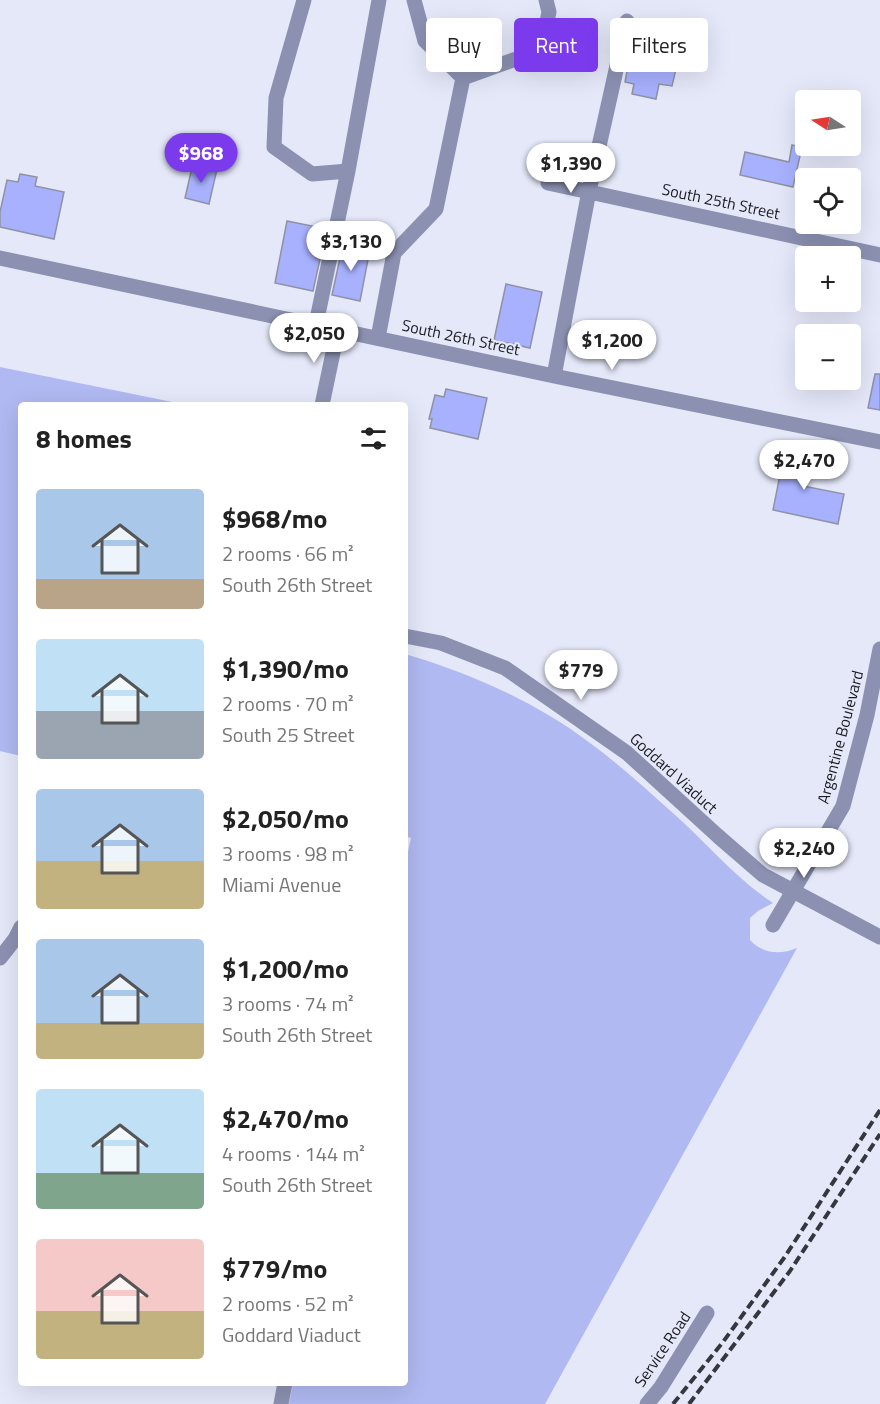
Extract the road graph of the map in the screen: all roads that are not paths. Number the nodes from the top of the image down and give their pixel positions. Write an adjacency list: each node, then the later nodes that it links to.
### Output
1 (304, 0): 7 (street)
2 (379, 0): 7 (street)
3 (414, 0): 6 (street)
4 (546, 0): 6 (street)
5 (616, 72): 9 (street)
6 (463, 78): 14 (street)
7 (348, 171): 12 (street)
8 (548, 183): 9 (street, South 25th Street)
9 (589, 191): 10 (street, South 25th Street); 15 (street)
10 (880, 255)
11 (0, 258): 12 (street, South 26th Street)
12 (316, 324): 13 (street, South 26th Street)
13 (338, 329): 14 (street, South 26th Street); 16 (street)
14 (378, 338): 15 (street, South 26th Street)
15 (554, 376): 17 (street, South 26th Street)
16 (323, 402)
17 (880, 442)
18 (408, 637): 22 (street, Goddard Viaduct, bridge)
19 (880, 649): 20 (street, Argentine Boulevard)
20 (773, 925)
21 (18, 933): 23 (street)
22 (880, 937)
23 (0, 958)
24 (708, 1313): 27 (street, Service Road)
25 (284, 1386): 26 (street)
26 (281, 1404)
27 (647, 1404)

